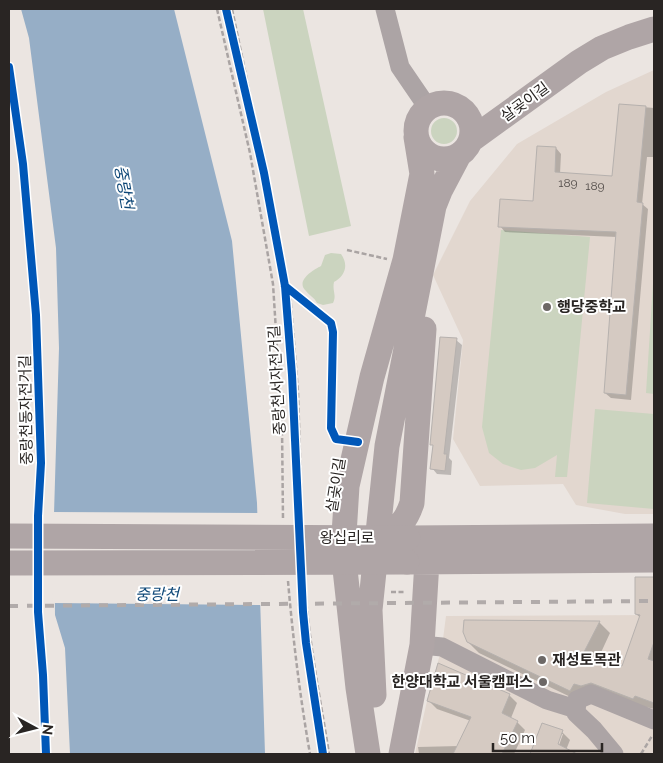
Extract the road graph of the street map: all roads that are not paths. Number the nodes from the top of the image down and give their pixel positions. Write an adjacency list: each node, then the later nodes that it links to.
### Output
1 (385, 9): 5 (street)
2 (654, 29): 3 (main road, 살곶이길)
3 (579, 62): 4 (main road, 살곶이길); 7 (main road, 살곶이길)
4 (459, 107): 5 (main road); 7 (main road)
5 (428, 108): 6 (main road)
6 (416, 137): 7 (main road); 8 (main road, 살곶이길)
7 (465, 148): 8 (main road, 살곶이길)
8 (406, 264): 11 (main road); 17 (main road, 살곶이길); 18 (main road, 살곶이길)
9 (9, 536): 11 (main road, 왕십리로, bridge)
10 (654, 536): 11 (main road, 왕십리로)
11 (412, 544): 12 (main road, 왕십리로); 13 (main road, 왕십리로, bridge); 14 (main road)
12 (654, 560)
13 (9, 562)
14 (422, 645): 15 (street); 19 (main road)
15 (576, 709): 16 (street); 20 (street)
16 (654, 720)
17 (368, 754)
18 (379, 754)
19 (401, 754)
20 (614, 754)

